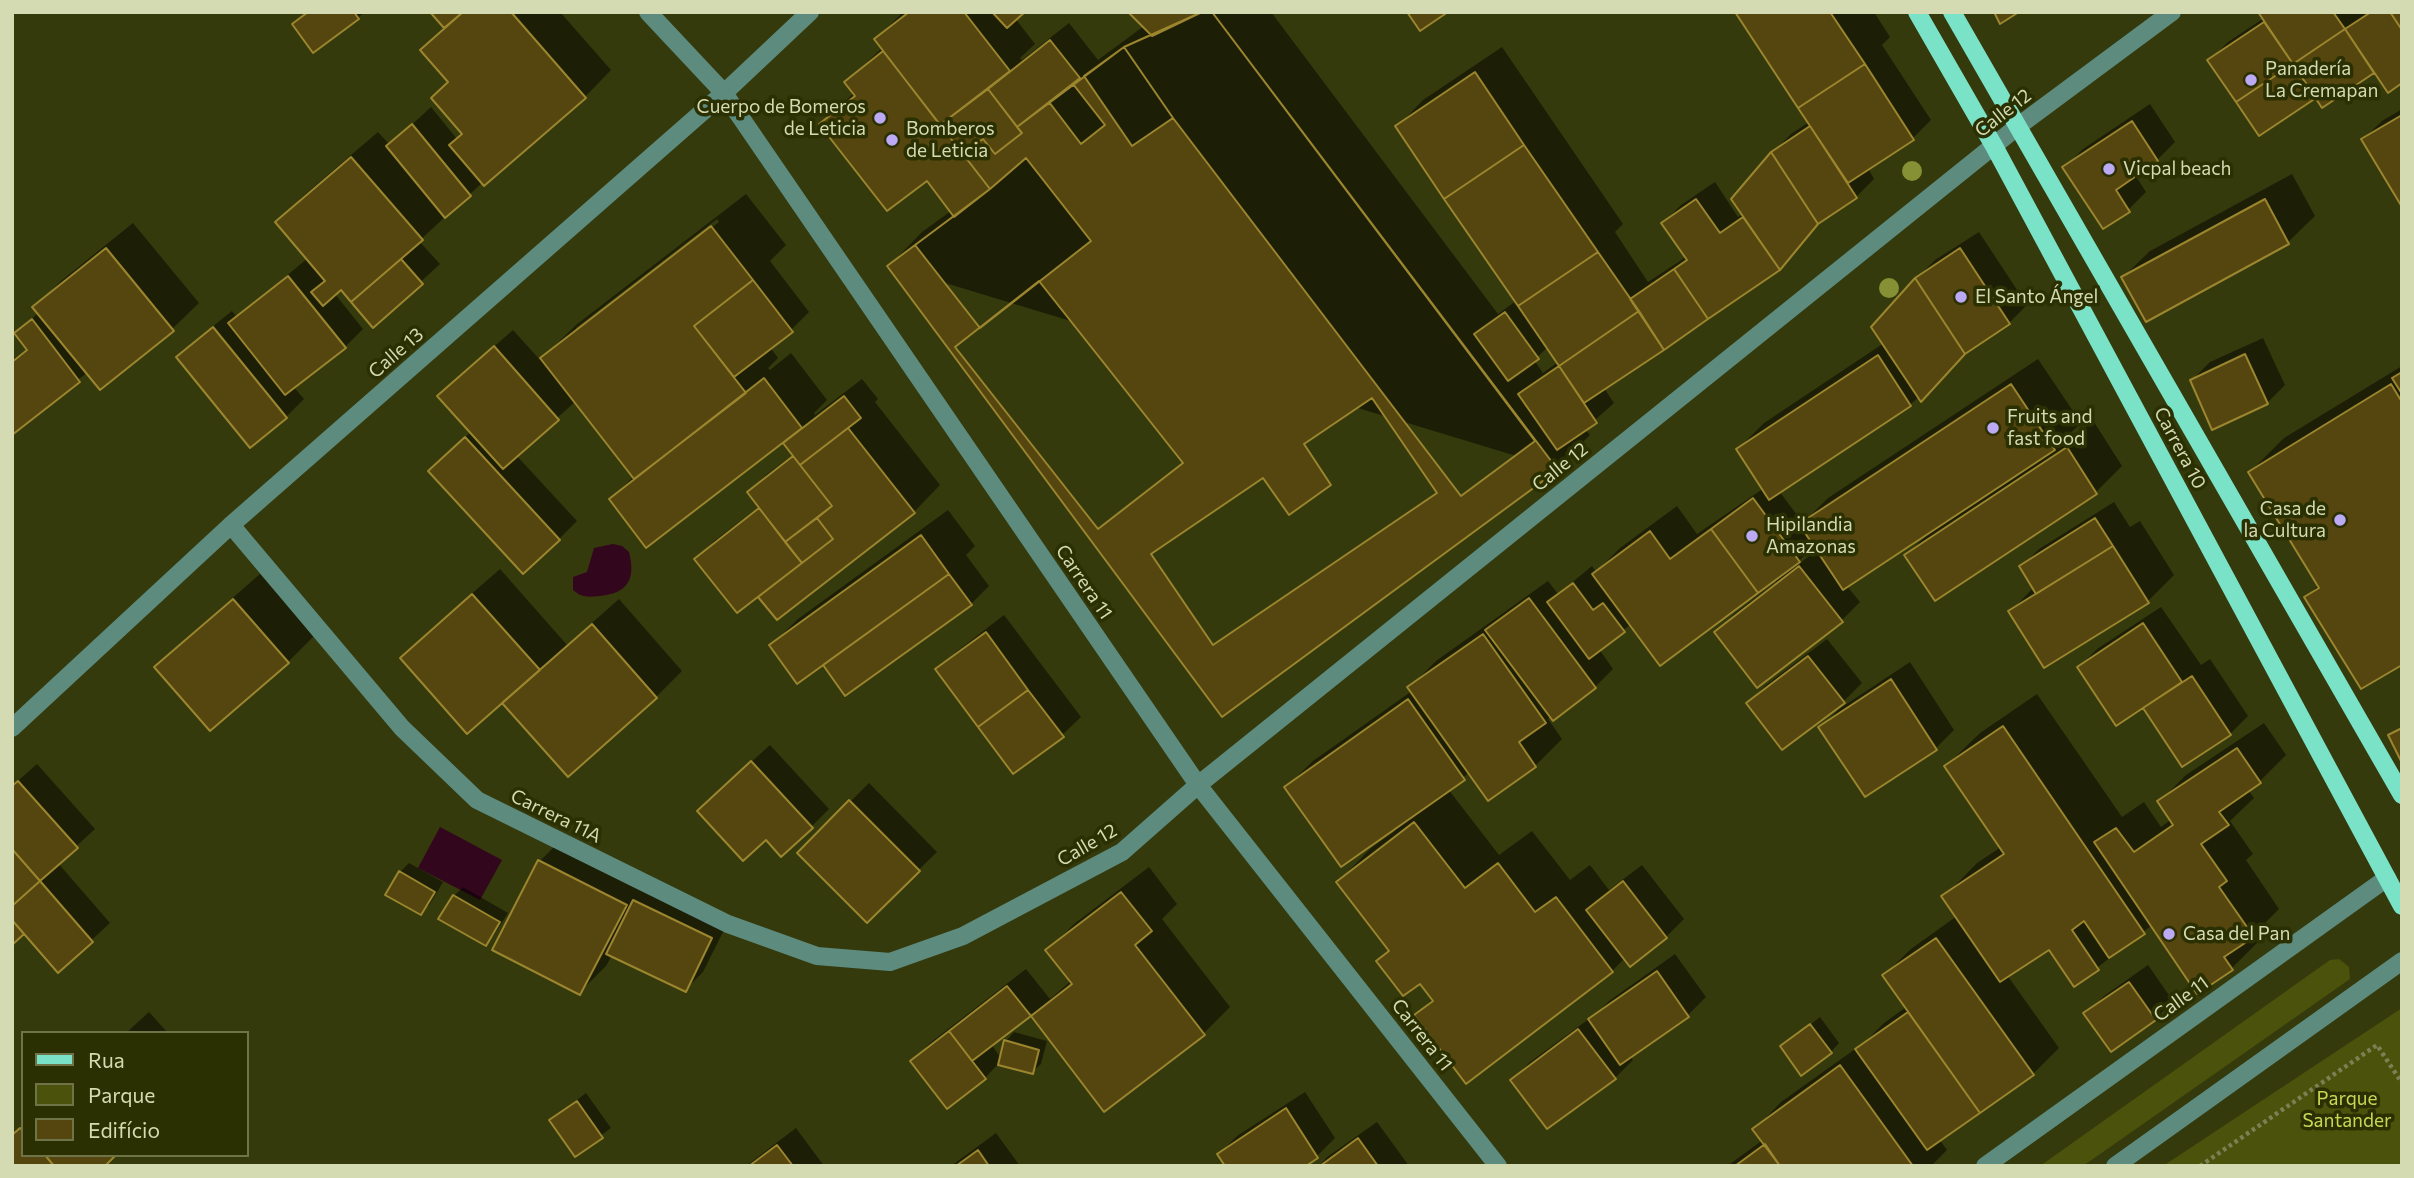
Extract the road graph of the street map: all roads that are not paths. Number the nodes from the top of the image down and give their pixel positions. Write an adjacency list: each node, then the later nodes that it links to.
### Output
1 (648, 12): 6 (street, Carrera 11)
2 (810, 12): 6 (street, Calle 13)
3 (1917, 12): 8 (main road, Carrera 10)
4 (1952, 12): 7 (main road, Carrera 10)
5 (2172, 12): 7 (street, Calle 12)
6 (724, 93): 9 (street, Calle 13); 11 (street, Carrera 11)
7 (2017, 127): 8 (street, Calle 12); 12 (main road, Carrera 10)
8 (1994, 146): 11 (street, Calle 12); 14 (main road, Carrera 10)
9 (231, 525): 10 (street, Calle 13); 16 (street, Carrera 11A)
10 (12, 728)
11 (1198, 785): 16 (street, Calle 12); 18 (street, Carrera 11)
12 (2402, 795)
13 (2402, 866): 14 (main road, Calle 11)
14 (2387, 878): 15 (main road, Carrera 10); 19 (street, Calle 11)
15 (2402, 906)
16 (963, 936)
17 (2402, 961): 20 (street)
18 (1499, 1166)
19 (1985, 1166)
20 (2115, 1166)

